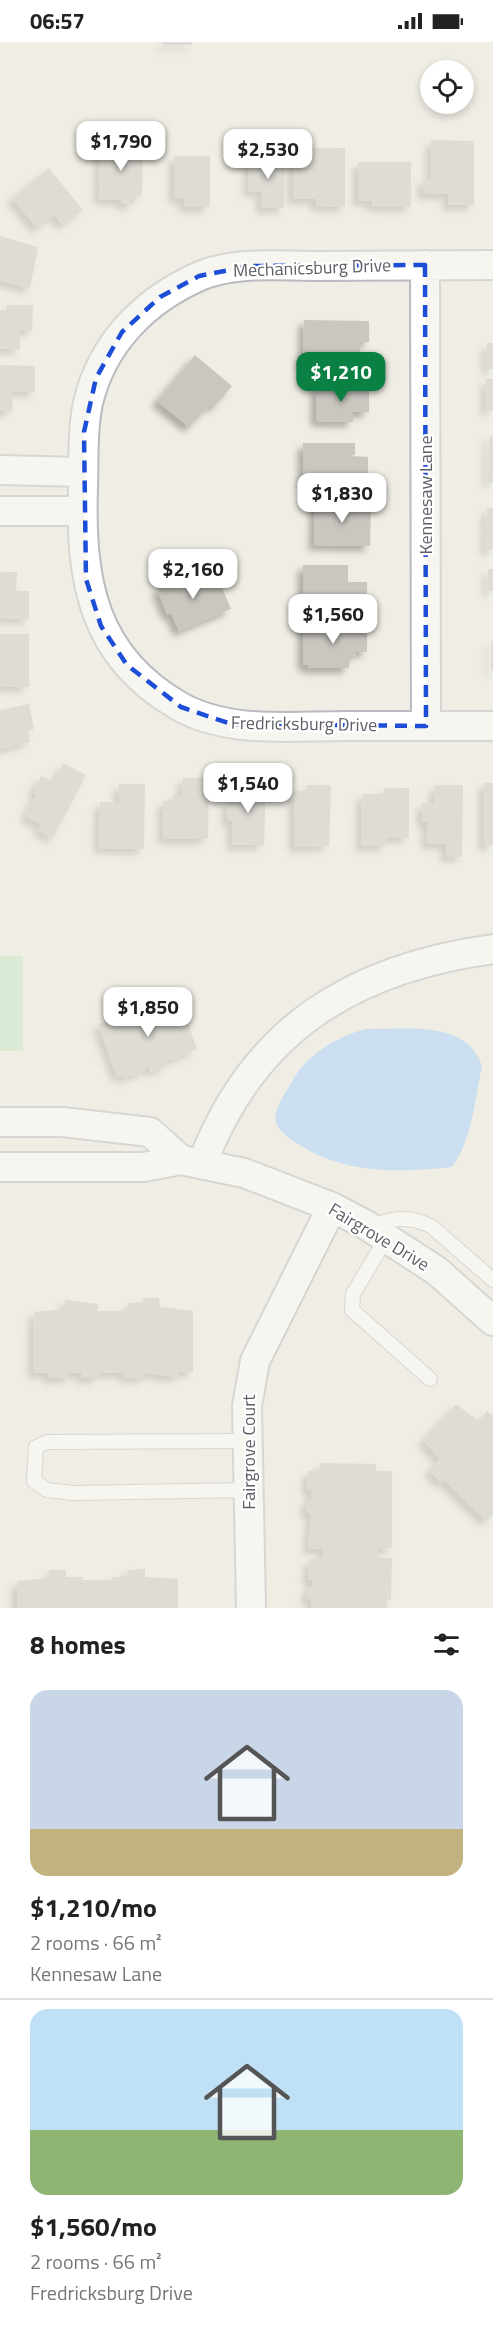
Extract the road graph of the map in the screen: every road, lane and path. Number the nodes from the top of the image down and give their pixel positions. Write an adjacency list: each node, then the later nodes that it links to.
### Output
1 (425, 265): 2 (street, Mechanicsburg Drive); 4 (street, Mechanicsburg Drive); 7 (street, Kennesaw Lane)
2 (493, 265)
3 (0, 470): 4 (street)
4 (83, 472): 6 (street, Mechanicsburg Drive)
5 (0, 511): 6 (street)
6 (82, 511): 7 (street, Fredricksburg Drive)
7 (426, 726): 8 (street, Fredricksburg Drive)
8 (493, 726)
9 (493, 949): 11 (street)
10 (0, 1122): 11 (street, Fairgrove Drive)
11 (192, 1162): 12 (street, Fairgrove Drive); 13 (street, Fairgrove Drive)
12 (0, 1167)
13 (332, 1206): 14 (street, Fairgrove Drive); 18 (street, Fairgrove Court)
14 (378, 1232): 15 (lane); 16 (street, Fairgrove Drive); 17 (lane)
15 (493, 1280)
16 (492, 1317)
17 (430, 1379)
18 (248, 1441): 19 (street, Fairgrove Court); 19 (lane)
19 (248, 1490): 20 (street, Fairgrove Court)
20 (251, 1608)

